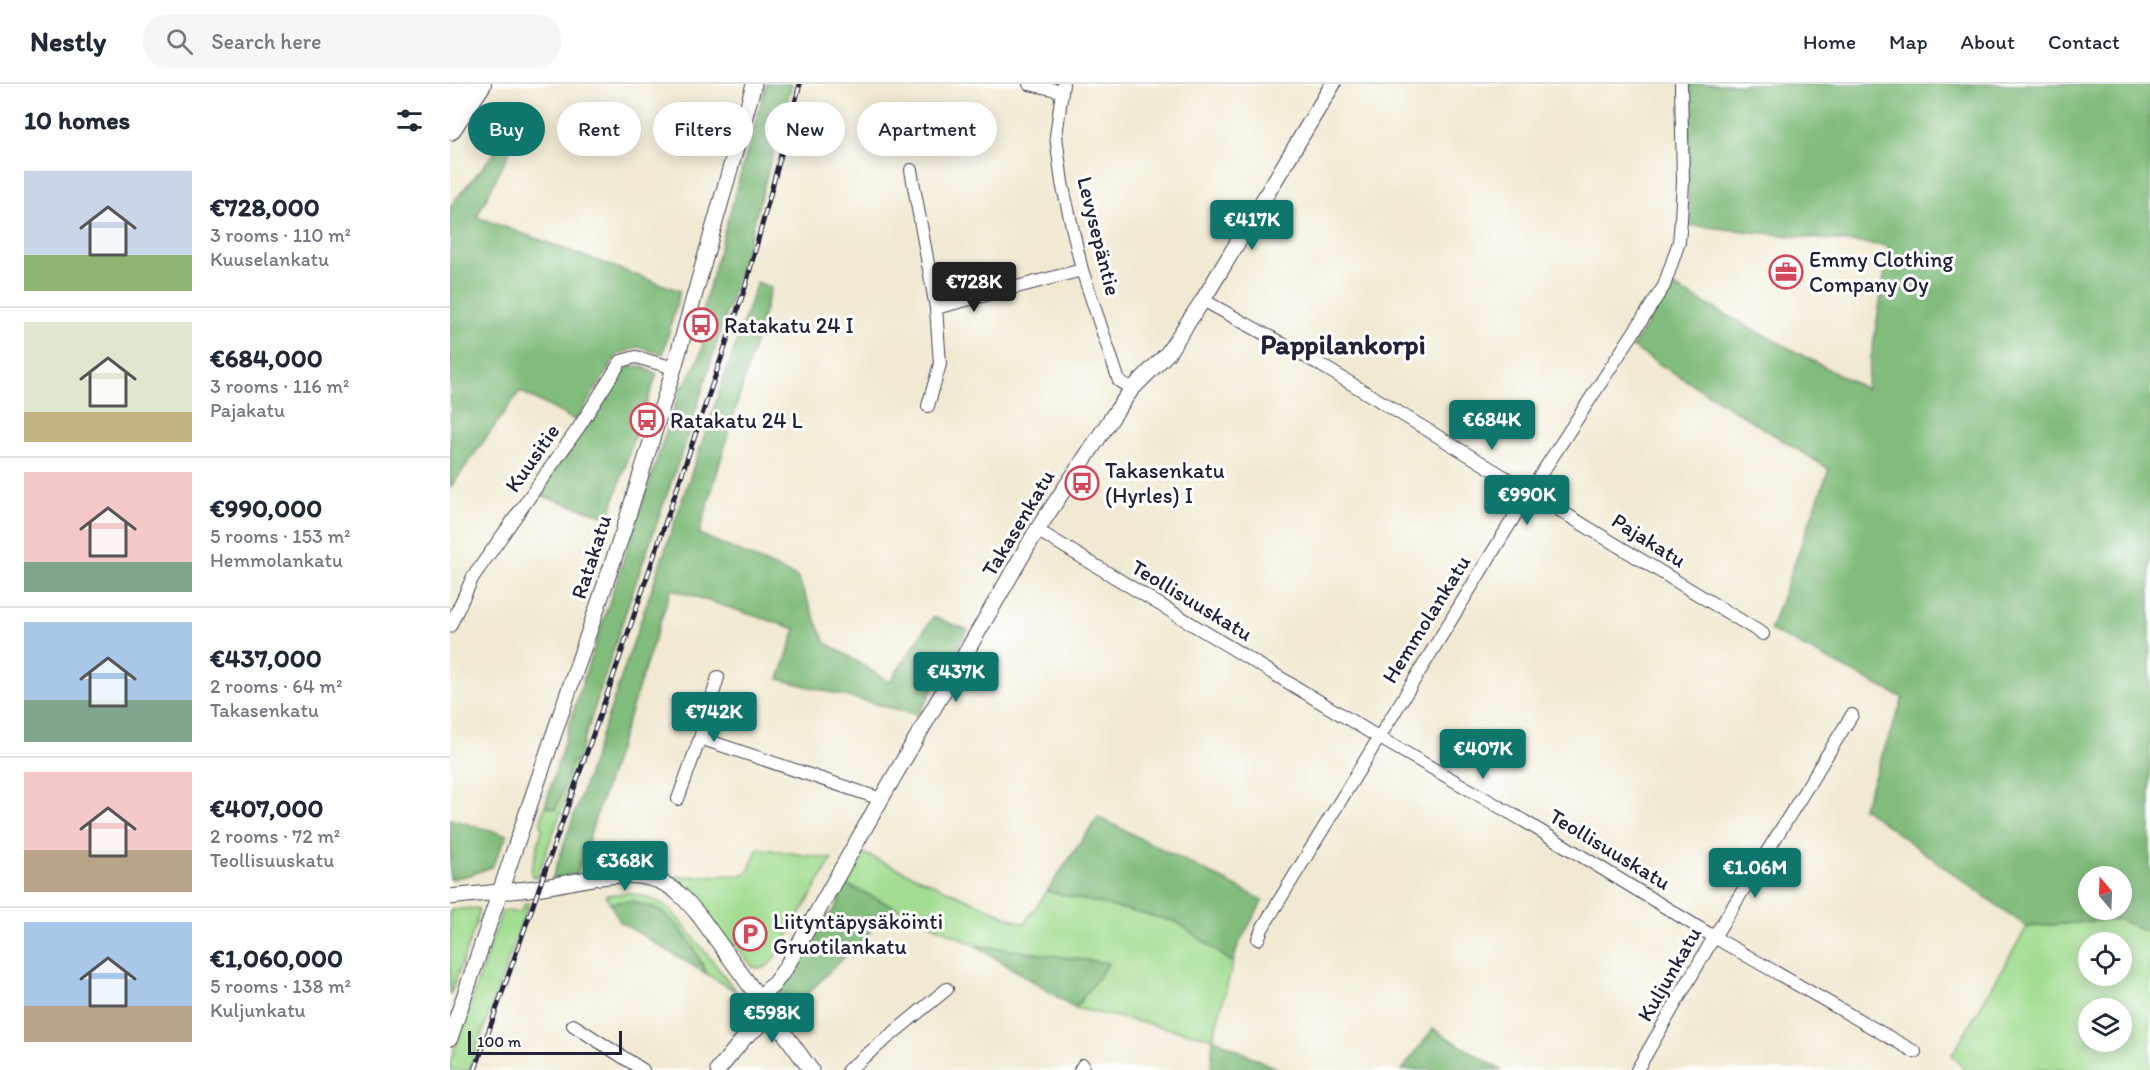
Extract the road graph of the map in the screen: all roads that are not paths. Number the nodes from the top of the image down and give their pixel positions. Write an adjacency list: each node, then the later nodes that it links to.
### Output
1 (461, 84): 8 (highway)
2 (481, 84): 9 (highway)
3 (753, 84): 14 (street, Ratakatu)
4 (1029, 84): 7 (street)
5 (1333, 84): 12 (street, Takasenkatu)
6 (1681, 84): 17 (street, Hemmolankatu)
7 (1062, 88): 11 (street, Levysepäntie)
8 (450, 100)
9 (450, 130)
10 (911, 170): 13 (street)
11 (1082, 270): 13 (street); 15 (street, Levysepäntie)
12 (1203, 300): 15 (street, Takasenkatu); 17 (street, Pajakatu)
13 (936, 308): 16 (street)
14 (674, 368): 19 (street, Kuusitie); 27 (street, Ratakatu)
15 (1132, 389): 18 (street, Takasenkatu)
16 (928, 406)
17 (1530, 491): 20 (street, Pajakatu); 23 (street, Hemmolankatu)
18 (1037, 530): 23 (street, Teollisuuskatu); 26 (street, Takasenkatu)
19 (450, 626)
20 (1763, 634)
21 (718, 677): 24 (street)
22 (1852, 715): 29 (street, Kuljunkatu)
23 (1378, 737): 29 (street, Teollisuuskatu); 30 (street, Hemmolankatu)
24 (700, 738): 25 (street); 26 (street)
25 (678, 799)
26 (881, 799): 32 (street, Takasenkatu)
27 (501, 891): 28 (street); 32 (street); 35 (street, Ratakatu)
28 (450, 897)
29 (1714, 937): 36 (street, Teollisuuskatu); 41 (street, Kuljunkatu)
30 (1258, 939)
31 (947, 989): 40 (street)
32 (759, 998): 33 (street)
33 (772, 1016): 38 (street); 39 (street)
34 (573, 1025): 37 (street)
35 (450, 1038)
36 (1915, 1052)
37 (643, 1070)
38 (718, 1070)
39 (811, 1070)
40 (849, 1070)
41 (1637, 1070)

